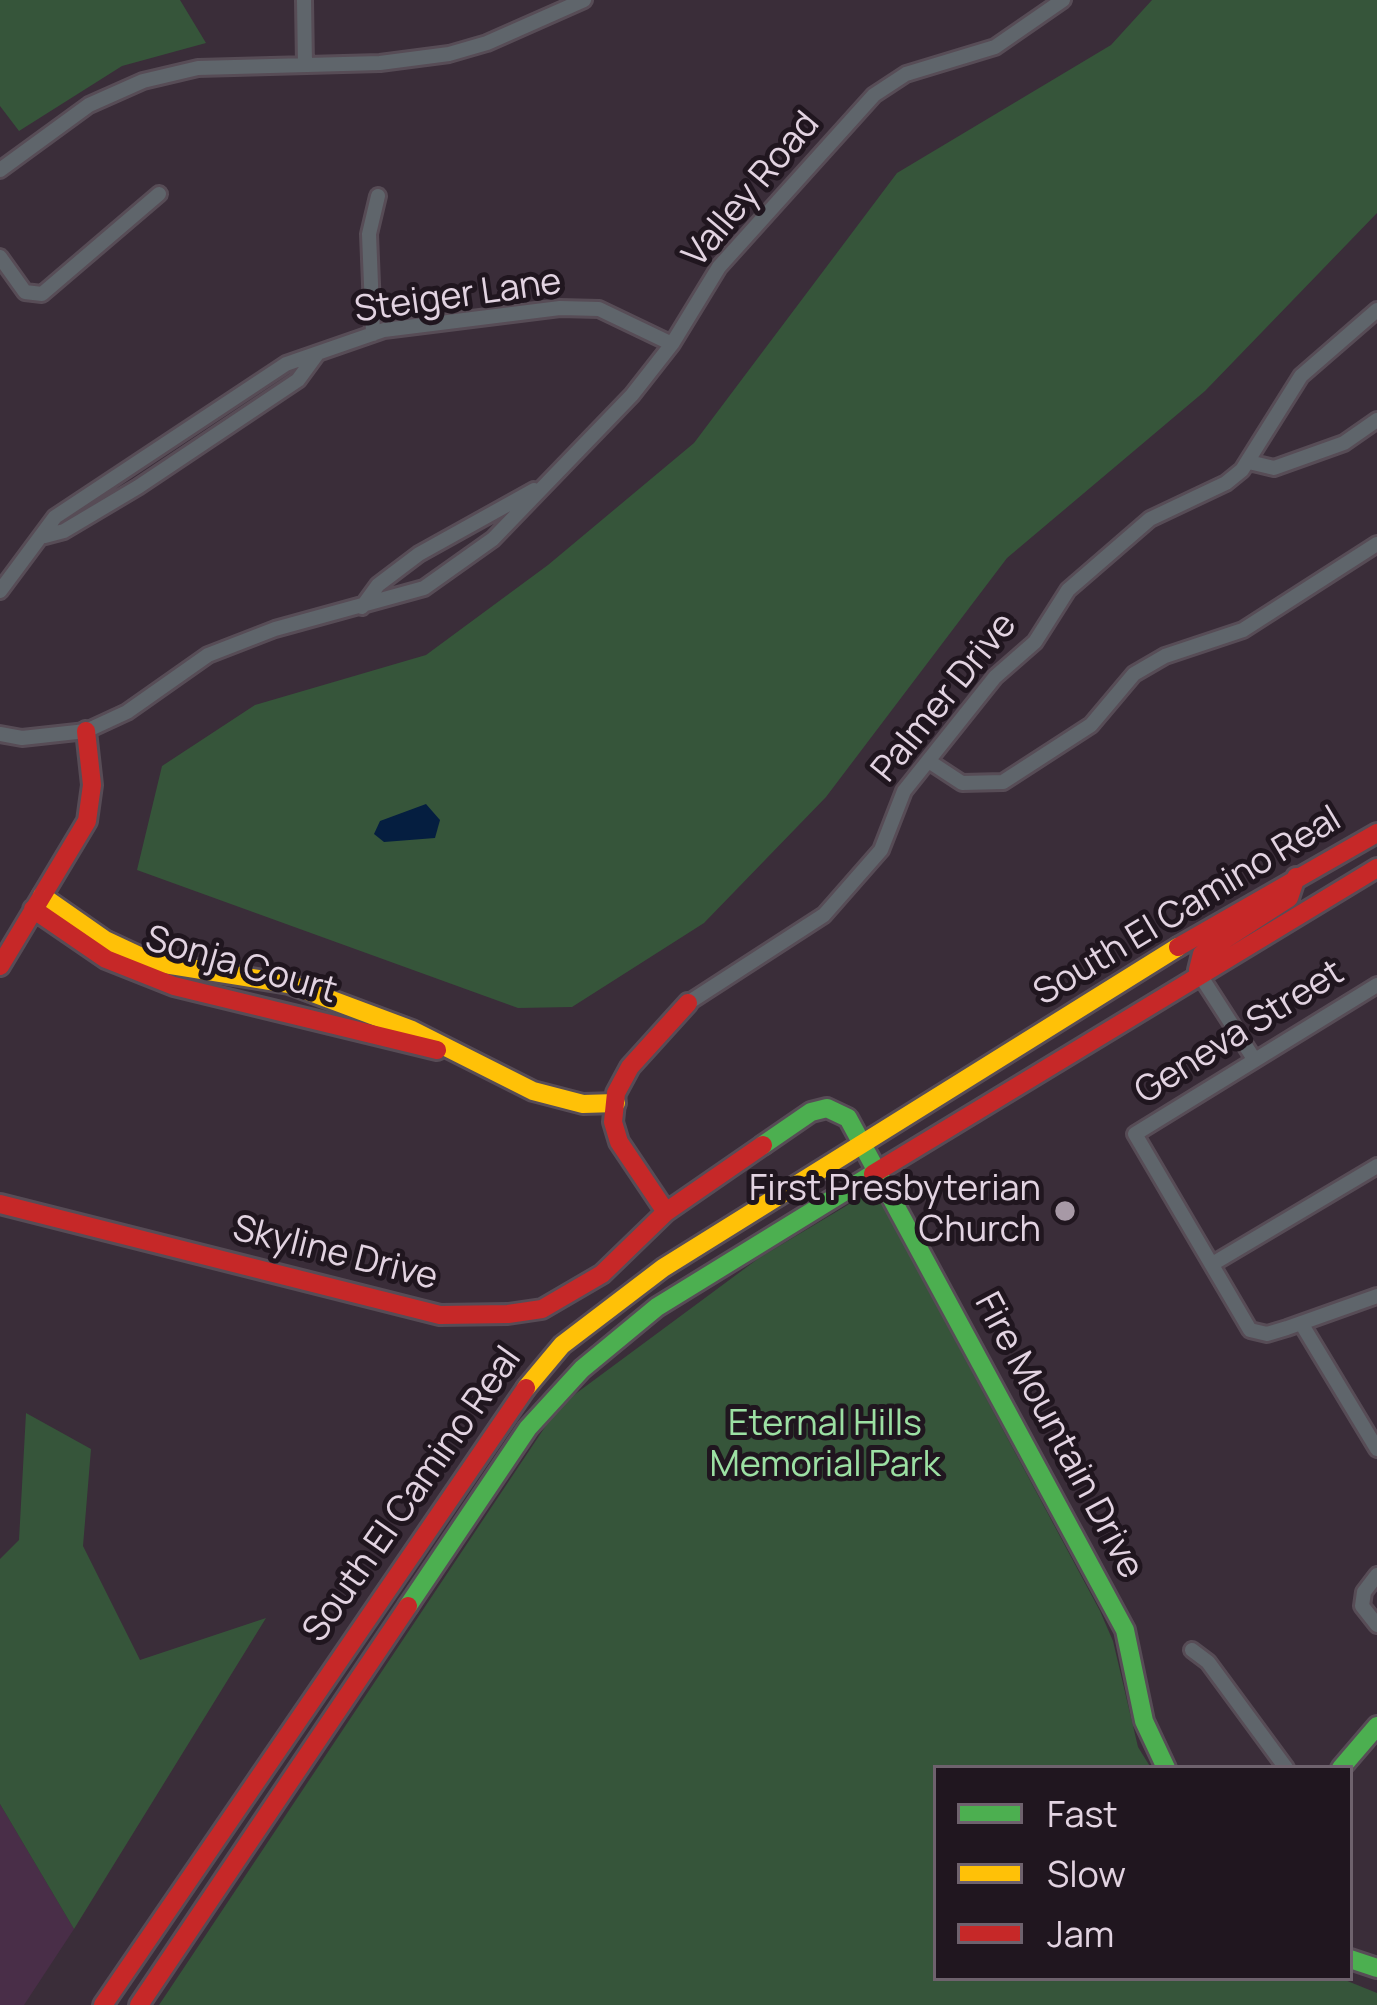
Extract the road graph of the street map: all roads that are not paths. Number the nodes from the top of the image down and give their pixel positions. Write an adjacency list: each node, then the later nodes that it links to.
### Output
1 (304, 0): 4 (street)
2 (584, 0): 4 (street)
3 (1064, 0): 11 (street, Valley Road)
4 (305, 65): 5 (street)
5 (0, 170)
6 (159, 194): 8 (street)
7 (378, 196): 10 (street)
8 (0, 256)
9 (1377, 310): 13 (street, Palmer Drive)
10 (373, 334): 11 (street, Steiger Lane); 16 (street, Steiger Lane)
11 (672, 344): 14 (street, Valley Road)
12 (1377, 421): 13 (street)
13 (1249, 462): 20 (street, Palmer Drive)
14 (538, 488): 17 (street, Valley Road); 17 (street, Valley Road)
15 (1377, 544): 20 (street)
16 (0, 591)
17 (362, 607): 18 (street, Valley Road)
18 (86, 731): 19 (street, Valley Road); 24 (main road)
19 (0, 734)
20 (929, 762): 28 (street, Palmer Drive)
21 (1377, 833): 23 (main road, South El Camino Real)
22 (1377, 868): 26 (main road, South El Camino Real)
23 (1296, 877): 26 (main road); 32 (main road, South El Camino Real)
24 (37, 903): 25 (main road); 29 (main road, Sonja Court); 29 (main road, Sonja Court)
25 (0, 966)
26 (1198, 973): 30 (street); 34 (main road, South El Camino Real)
27 (1377, 985): 30 (street, Geneva Street)
28 (688, 1003): 31 (main road, Palmer Drive)
29 (446, 1051): 31 (main road, Sonja Court)
30 (1254, 1059): 37 (street, Geneva Street)
31 (616, 1103): 36 (main road)
32 (865, 1145): 34 (main road, Fire Mountain Drive); 36 (main road, Skyline Drive); 48 (main road, South El Camino Real)
33 (1377, 1166): 37 (street)
34 (879, 1170): 45 (main road, Fire Mountain Drive); 49 (main road, South El Camino Real)
35 (0, 1204): 36 (main road, Skyline Drive)
36 (666, 1212)
37 (1214, 1264): 39 (street)
38 (1377, 1296): 39 (street)
39 (1294, 1326): 40 (street)
40 (1377, 1449)
41 (1377, 1575): 42 (street)
42 (1377, 1624)
43 (1192, 1650): 46 (street)
44 (1377, 1726): 47 (main road)
45 (1165, 1765)
46 (1284, 1765)
47 (1343, 1765)
48 (103, 2005)
49 (139, 2005)

